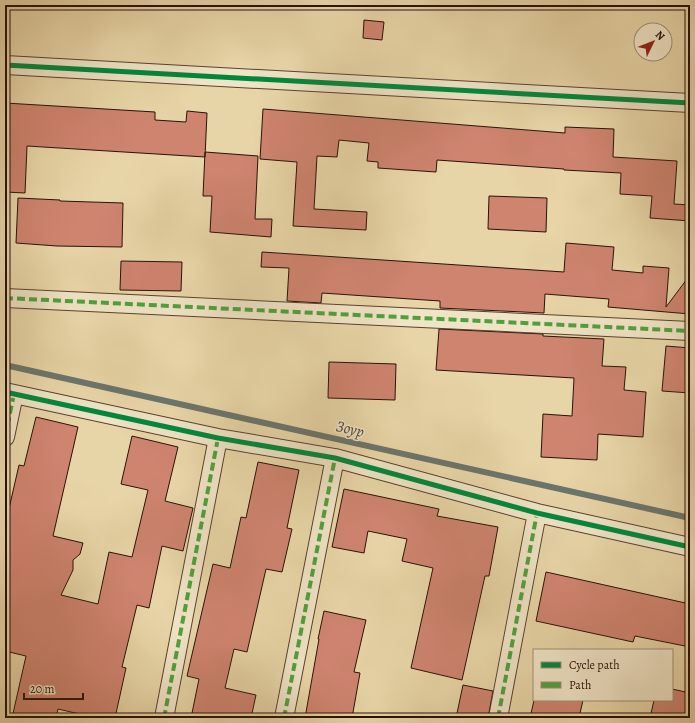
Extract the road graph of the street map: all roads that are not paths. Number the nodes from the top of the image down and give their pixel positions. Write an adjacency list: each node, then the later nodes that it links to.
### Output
1 (5, 65): 2 (street)
2 (690, 103)
3 (5, 298): 4 (street)
4 (690, 331)
5 (9, 393): 6 (street); 7 (street)
6 (5, 437)
7 (218, 438): 8 (street); 11 (street)
8 (335, 458): 9 (street); 12 (street)
9 (537, 513): 10 (street); 13 (street)
10 (690, 547)
11 (164, 718)
12 (284, 718)
13 (498, 718)

